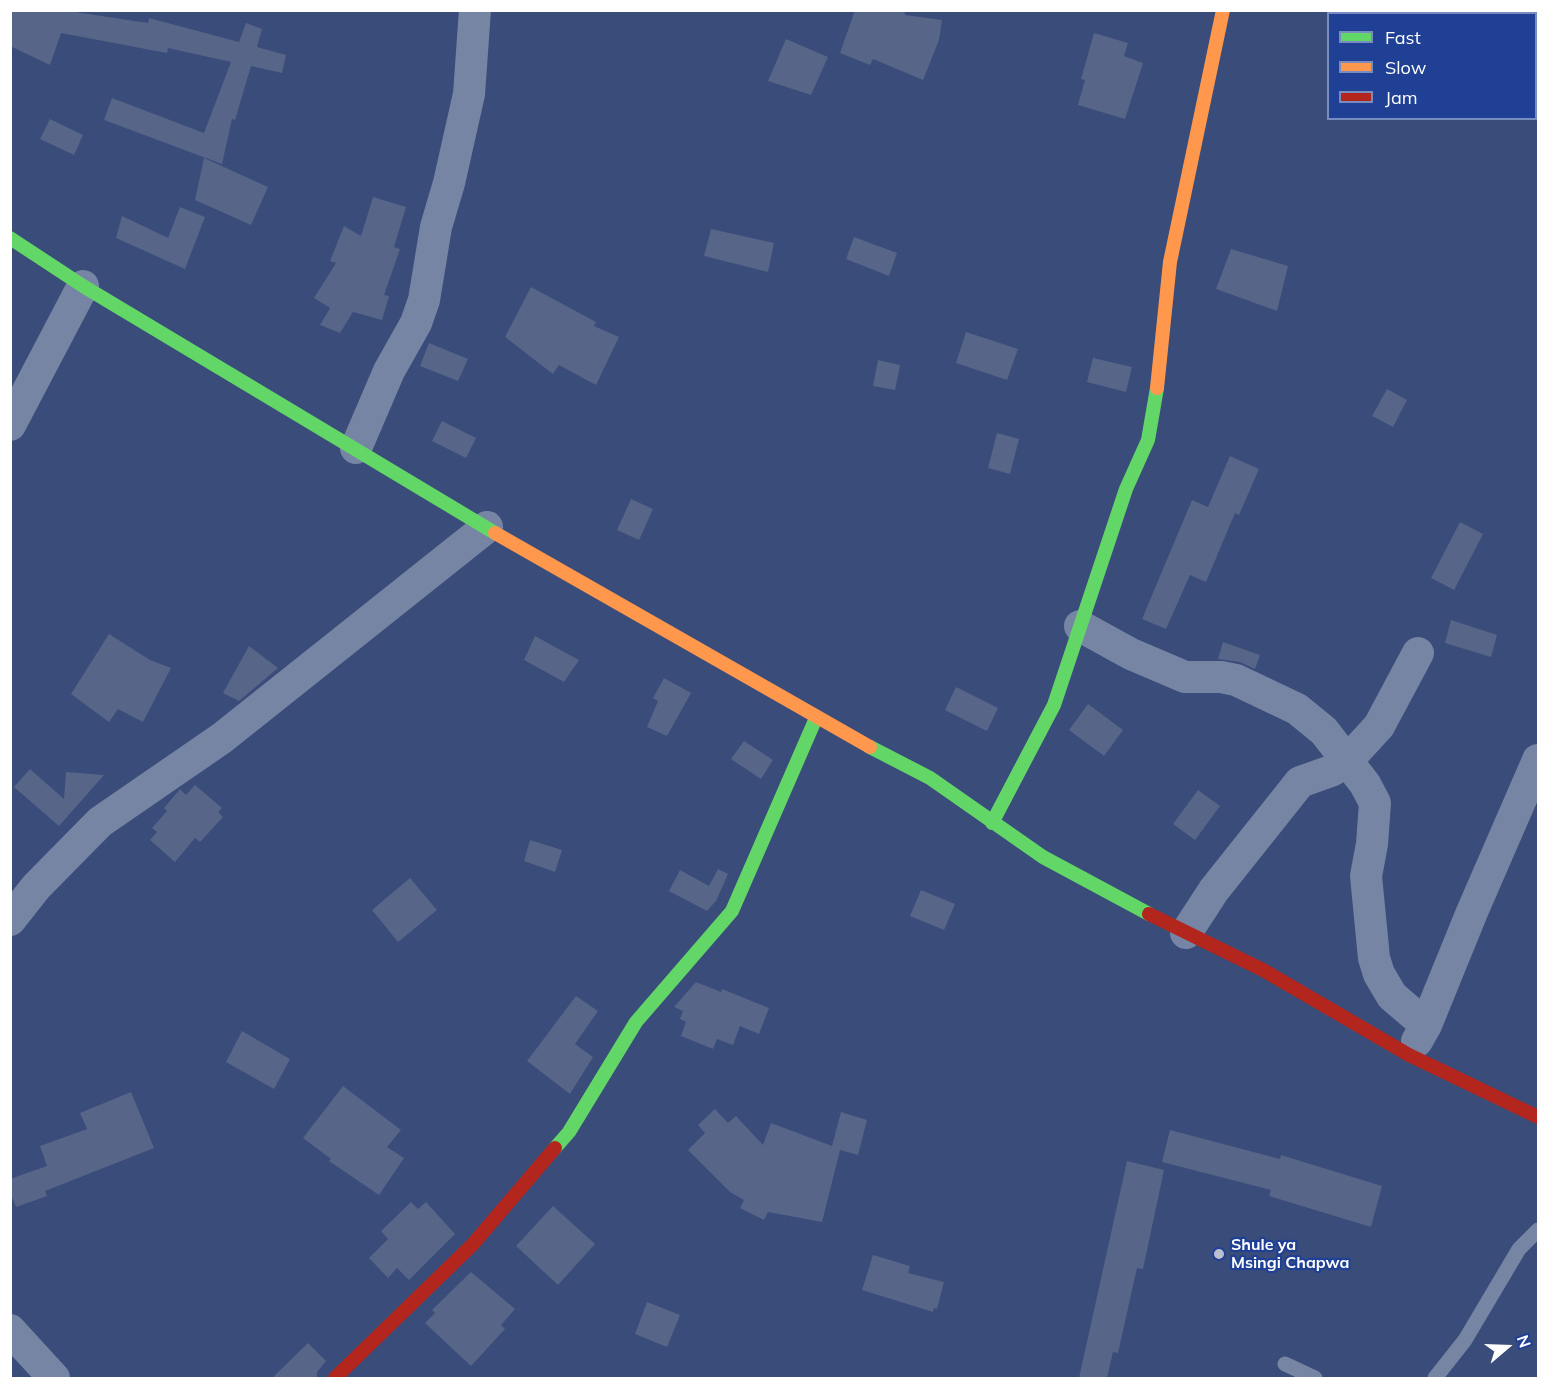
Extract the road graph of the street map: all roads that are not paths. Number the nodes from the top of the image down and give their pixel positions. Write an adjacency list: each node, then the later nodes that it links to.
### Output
1 (475, 10): 6 (street)
2 (1223, 10): 8 (street)
3 (10, 238): 4 (street)
4 (83, 286): 5 (street); 6 (street)
5 (10, 425)
6 (356, 448): 7 (street)
7 (487, 527): 10 (street); 14 (street)
8 (1080, 626): 12 (street); 13 (street)
9 (1418, 653): 12 (street)
10 (816, 718): 13 (street); 23 (street)
11 (1539, 760): 16 (street)
12 (1346, 762): 15 (street); 16 (street)
13 (992, 823): 15 (street)
14 (10, 920)
15 (1186, 933): 17 (street)
16 (1426, 1025): 17 (street)
17 (1409, 1055): 18 (street)
18 (1539, 1117)
19 (1539, 1230): 25 (lane)
20 (10, 1330): 22 (street)
21 (1285, 1364): 24 (lane)
22 (54, 1378)
23 (335, 1378)
24 (1315, 1378)
25 (1435, 1378)

